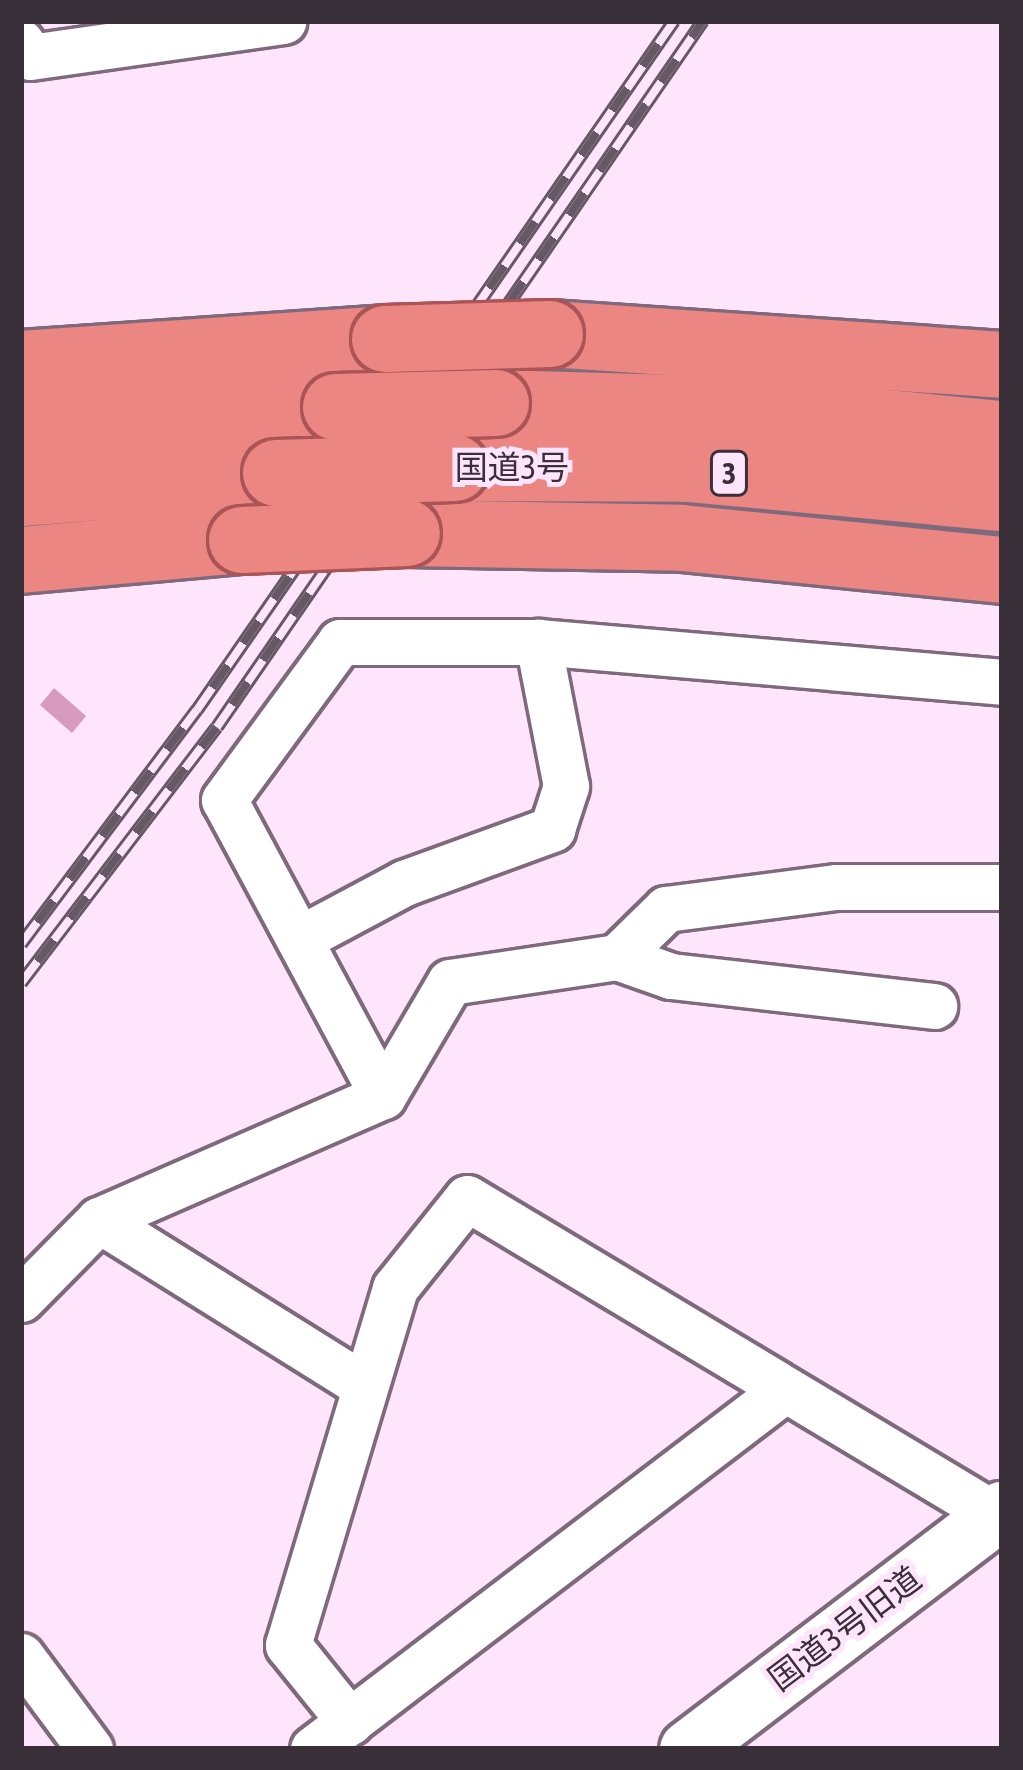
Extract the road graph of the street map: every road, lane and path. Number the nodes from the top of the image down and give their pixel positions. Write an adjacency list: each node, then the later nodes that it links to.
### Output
1 (283, 21): 2 (street)
2 (21, 42)
3 (21, 364): 4 (highway, bridge)
4 (1002, 365)
5 (21, 430): 6 (highway, 国道3号 / 3, bridge)
6 (1002, 434)
7 (21, 493): 8 (highway, 国道3号 / 3, bridge)
8 (1002, 498)
9 (21, 560): 10 (highway, bridge)
10 (1002, 570)
11 (538, 642): 12 (street); 14 (street); 14 (street)
12 (1002, 682)
13 (1002, 887): 15 (street)
14 (302, 938): 17 (street)
15 (617, 957): 16 (street); 17 (street)
16 (934, 1006)
17 (383, 1096): 18 (street)
18 (99, 1220): 19 (street); 20 (street)
19 (21, 1299)
20 (361, 1384): 21 (street); 24 (street)
21 (783, 1391): 22 (street); 24 (street)
22 (1000, 1514): 27 (street, 国道3号旧道)
23 (21, 1656): 25 (street)
24 (350, 1722): 26 (street)
25 (90, 1749)
26 (313, 1749)
27 (688, 1749)

